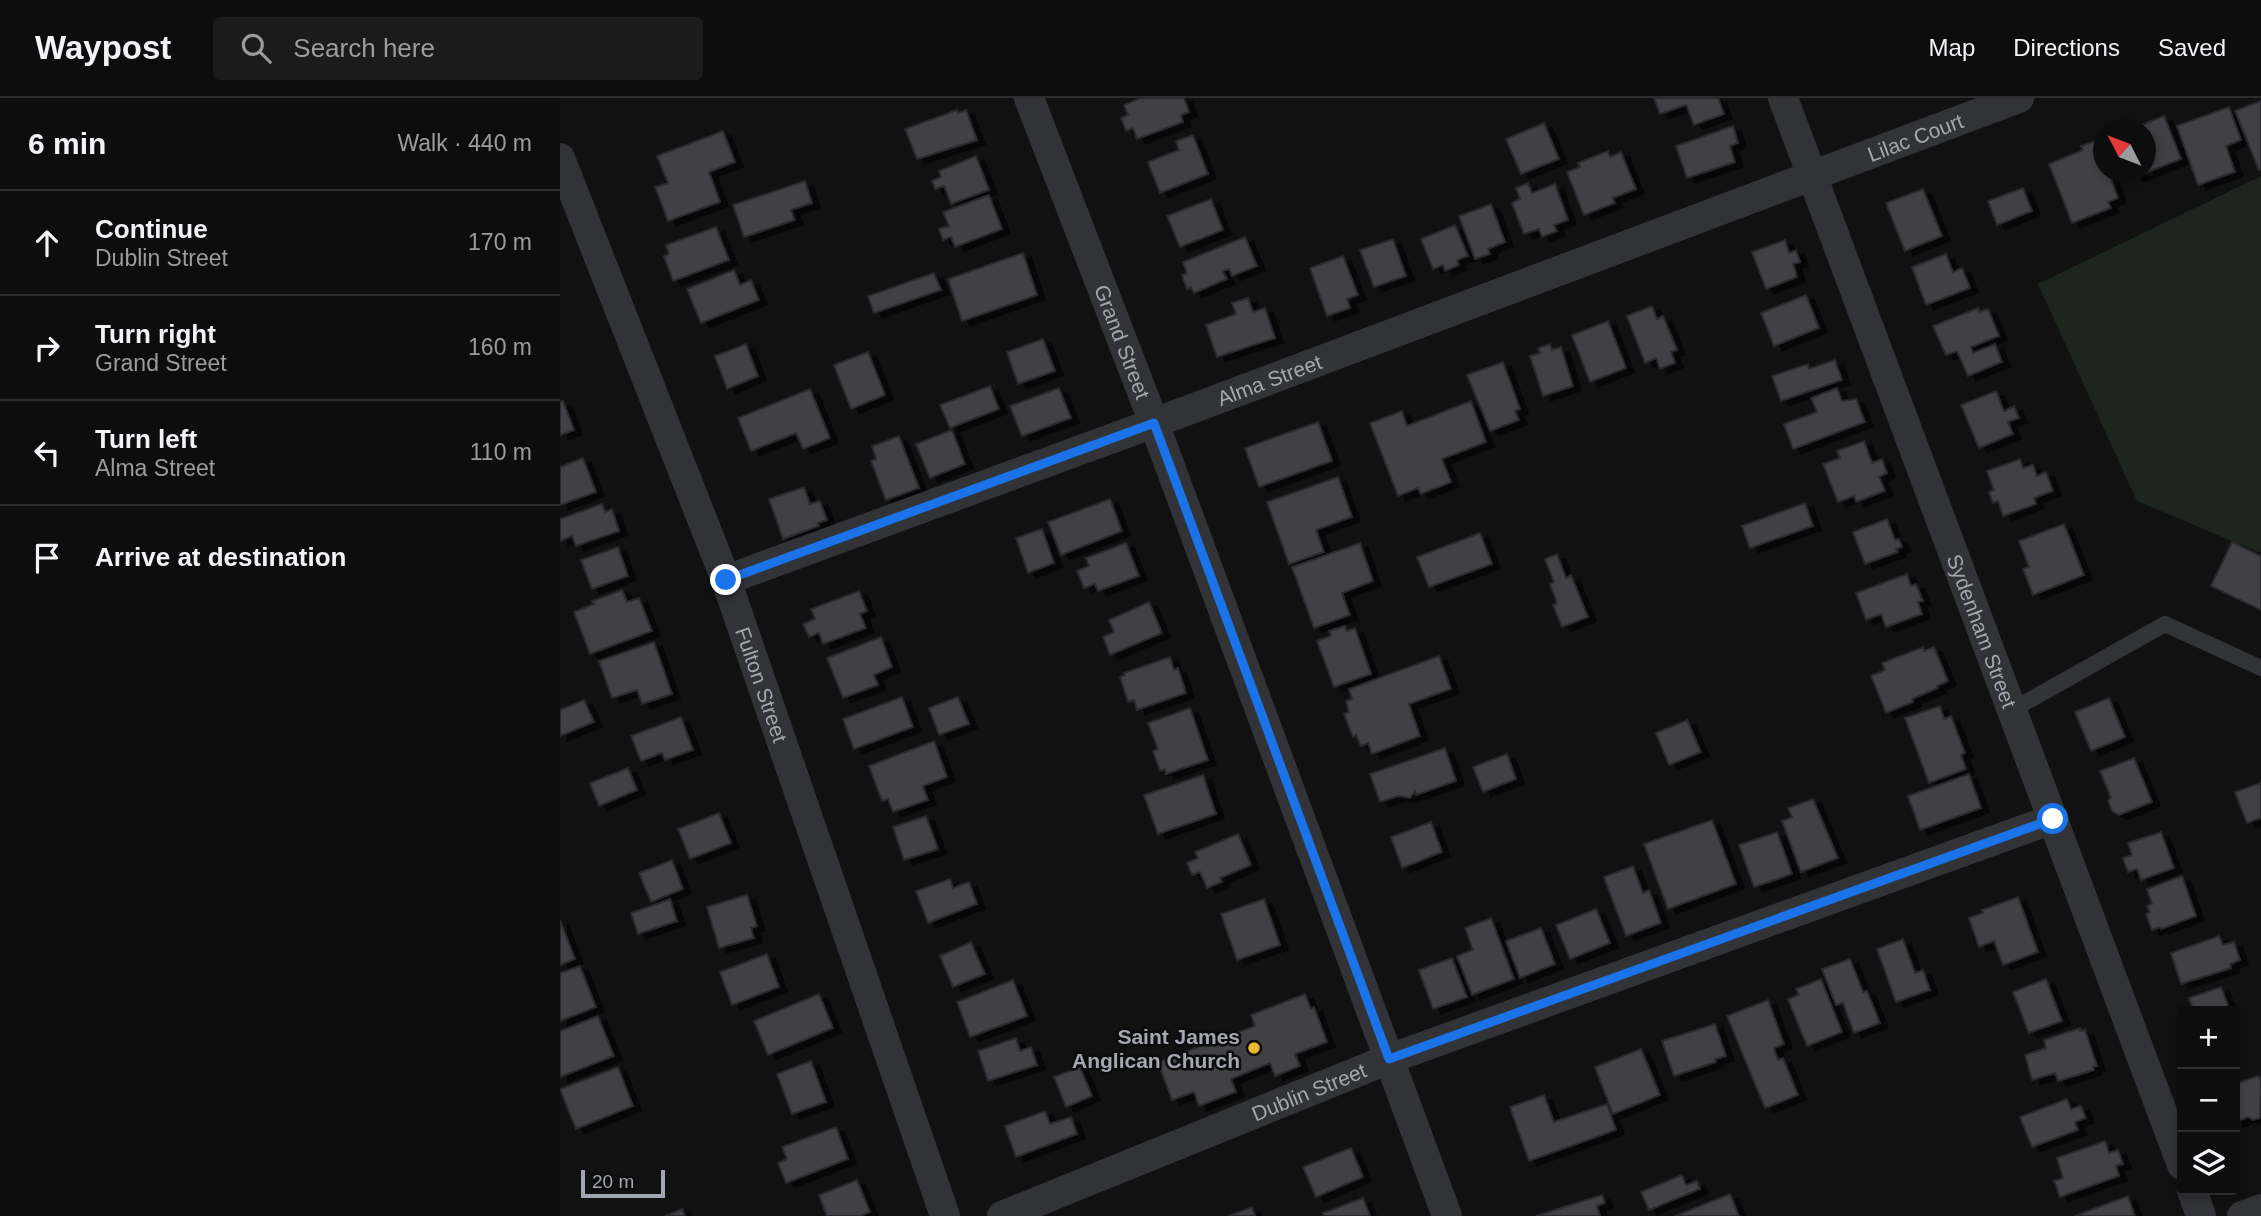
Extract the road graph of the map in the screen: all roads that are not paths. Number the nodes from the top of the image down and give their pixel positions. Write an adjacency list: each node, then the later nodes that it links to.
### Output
1 (1029, 98): 6 (street, Grand Street)
2 (1783, 98): 5 (street, Sydenham Street)
3 (2019, 98): 5 (street, Lilac Court)
4 (560, 158): 7 (street, Fulton Street)
5 (1812, 176): 6 (street, Alma Street); 9 (street, Sydenham Street)
6 (1154, 423): 7 (street, Alma Street); 11 (street, Grand Street)
7 (726, 580): 15 (street, Fulton Street)
8 (2261, 668): 9 (lane)
9 (2012, 710): 10 (street, Sydenham Street)
10 (2053, 819): 11 (street, Dublin Street); 12 (street, Sydenham Street)
11 (1389, 1059): 16 (street, Dublin Street); 17 (street, Grand Street)
12 (2177, 1152)
13 (2194, 1195): 18 (street)
14 (2261, 1209): 19 (street)
15 (945, 1216)
16 (1002, 1216)
17 (1447, 1216)
18 (2202, 1216)
19 (2242, 1216)

